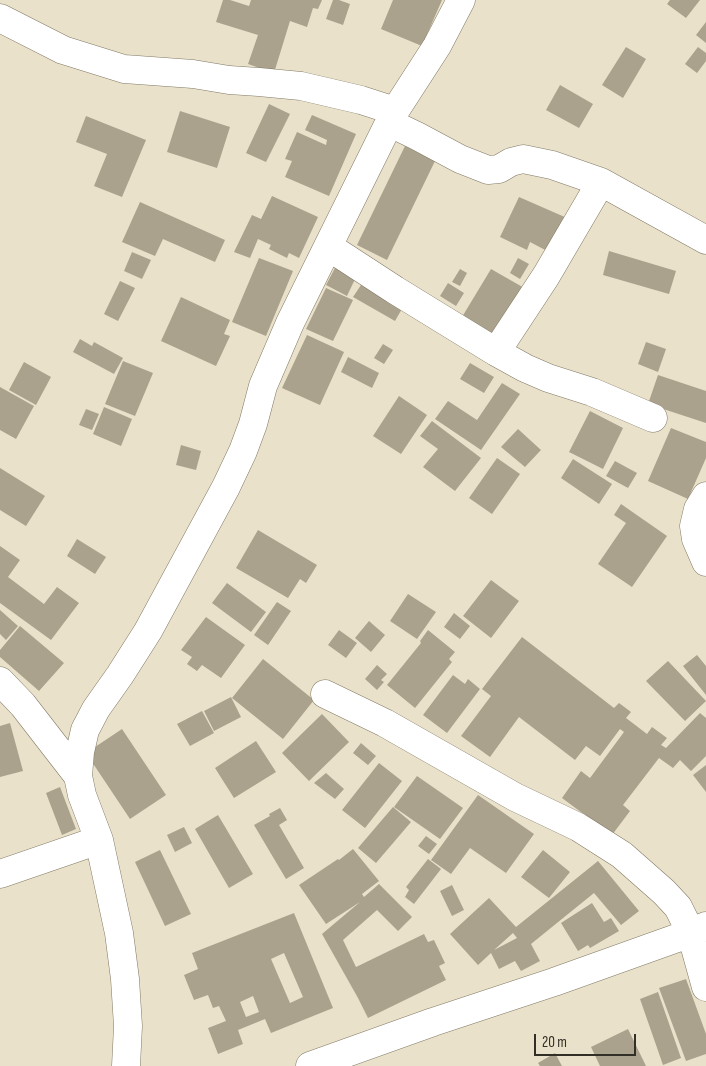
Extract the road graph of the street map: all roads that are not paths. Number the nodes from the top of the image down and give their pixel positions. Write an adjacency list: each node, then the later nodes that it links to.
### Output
1 (461, 0): 3 (street)
2 (0, 18): 3 (street)
3 (393, 118): 4 (street); 6 (street)
4 (601, 182): 5 (street); 7 (street)
5 (706, 240)
6 (329, 247): 7 (street); 13 (street)
7 (496, 352): 8 (street)
8 (653, 418)
9 (706, 496): 10 (street)
10 (706, 562)
11 (0, 680): 13 (street)
12 (325, 694): 16 (street)
13 (78, 776): 14 (street)
14 (99, 840): 15 (street); 19 (street)
15 (0, 874)
16 (699, 930): 17 (street); 18 (street)
17 (706, 987)
18 (345, 1060): 20 (street)
19 (126, 1066)
20 (310, 1066)

